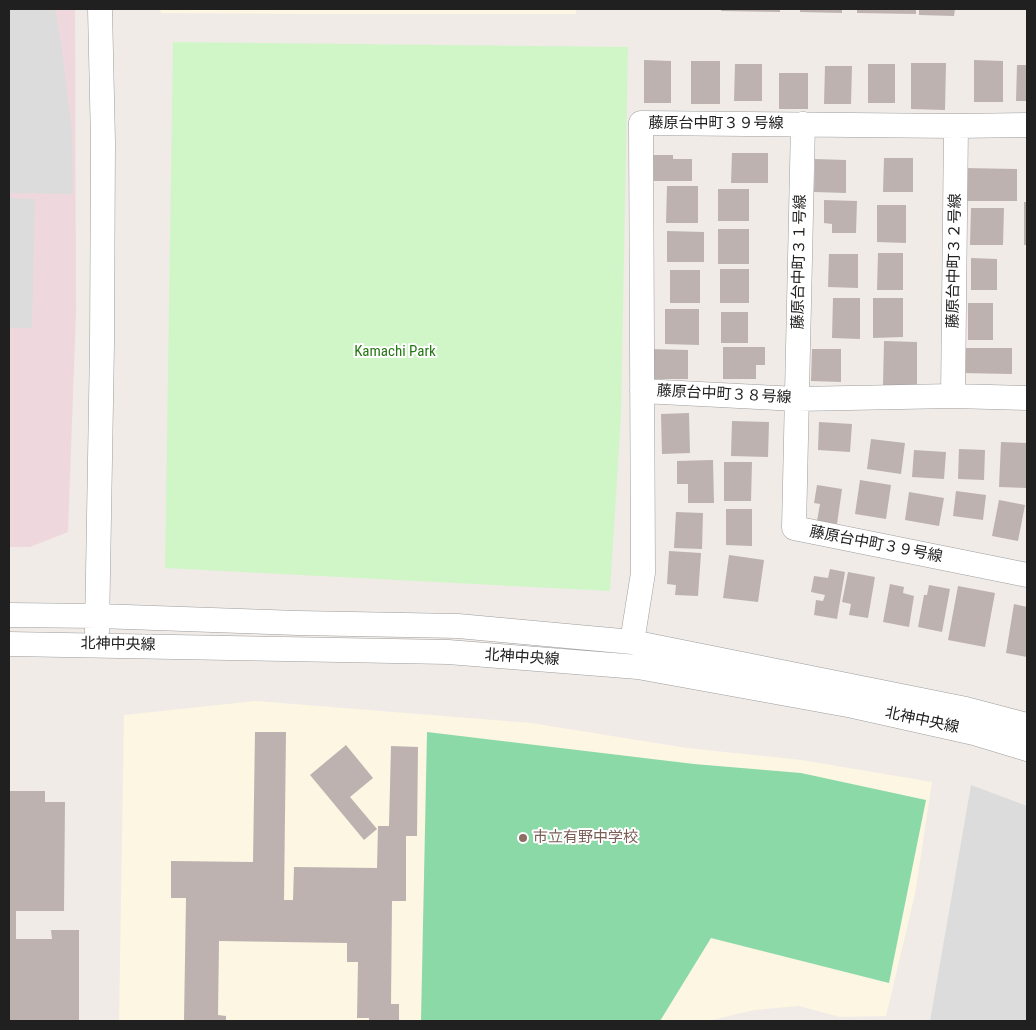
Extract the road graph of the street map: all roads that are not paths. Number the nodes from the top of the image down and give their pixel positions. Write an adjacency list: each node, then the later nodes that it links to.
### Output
1 (100, 9): 11 (street)
2 (803, 124): 4 (street, 藤原台中町３９号線); 5 (street, 藤原台中町３９号線); 8 (street, 藤原台中町３１号線)
3 (1027, 125): 4 (street, 藤原台中町３９号線)
4 (956, 126): 6 (street, 藤原台中町３２号線)
5 (642, 391): 8 (street, 藤原台中町３８号線); 12 (street, 藤原台中町３８号線)
6 (953, 396): 7 (street, 藤原台中町３８号線); 8 (street, 藤原台中町３８号線)
7 (1027, 398)
8 (797, 399): 9 (street, 藤原台中町３９号線)
9 (1027, 575)
10 (9, 615): 11 (street, 北神中央線)
11 (98, 616): 12 (street, 北神中央線); 14 (street)
12 (632, 642): 15 (street, 北神中央線)
13 (9, 644): 14 (street, 北神中央線)
14 (96, 645): 16 (street, 北神中央線)
15 (1027, 725)
16 (1027, 749)

